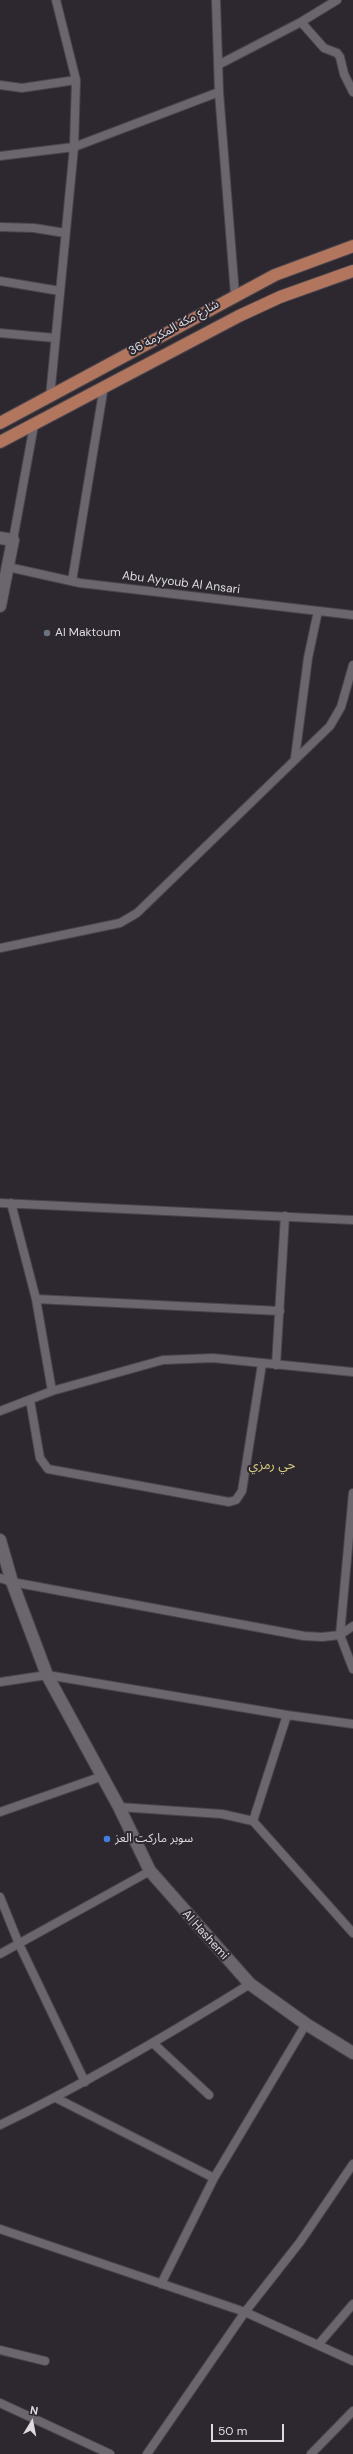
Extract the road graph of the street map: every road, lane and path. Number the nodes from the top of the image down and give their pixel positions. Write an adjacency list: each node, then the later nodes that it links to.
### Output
1 (56, 0): 6 (street)
2 (216, 0): 5 (street)
3 (337, 0): 4 (street)
4 (301, 22): 5 (street); 9 (street)
5 (220, 64): 8 (street)
6 (76, 80): 7 (street); 10 (street)
7 (0, 85)
8 (219, 92): 10 (street); 18 (street)
9 (353, 92)
10 (74, 147): 11 (street); 13 (street)
11 (0, 156)
12 (0, 227): 13 (street)
13 (65, 233): 17 (street)
14 (353, 246): 18 (main road, شارع مكة المكرمة 36)
15 (353, 271): 21 (main road, شارع مكة المكرمة 36)
16 (0, 281): 17 (street)
17 (60, 291): 20 (street)
18 (235, 295): 22 (main road, شارع مكة المكرمة 36)
19 (0, 333): 20 (street)
20 (55, 338): 22 (street)
21 (104, 386): 24 (main road, شارع مكة المكرمة 36); 29 (street)
22 (50, 397): 23 (main road, شارع مكة المكرمة 36)
23 (0, 423)
24 (34, 425): 25 (main road, شارع مكة المكرمة 36); 27 (street)
25 (0, 442)
26 (0, 538): 27 (street)
27 (13, 540): 28 (street)
28 (8, 567): 29 (street, Abu Ayyoub Al Ansari); 30 (street)
29 (72, 581): 32 (street, Abu Ayyoub Al Ansari)
30 (3, 584): 31 (street)
31 (0, 606)
32 (318, 611): 33 (street, Abu Ayyoub Al Ansari); 35 (street)
33 (353, 615)
34 (353, 665): 35 (street)
35 (295, 758): 36 (street)
36 (0, 948)
37 (0, 1203): 38 (street)
38 (11, 1203): 39 (street); 41 (street)
39 (285, 1216): 40 (street); 42 (street)
40 (353, 1220)
41 (36, 1299): 42 (street); 46 (street)
42 (280, 1311): 44 (street)
43 (262, 1364): 44 (street); 46 (street); 47 (street)
44 (276, 1365): 45 (street)
45 (353, 1372)
46 (52, 1391): 47 (street)
47 (30, 1400): 48 (street)
48 (0, 1411)
49 (353, 1493): 54 (street)
50 (0, 1540): 52 (street, Al Hashemi)
51 (0, 1578): 52 (street)
52 (12, 1582): 54 (street); 56 (street, Al Hashemi)
53 (353, 1626): 54 (street)
54 (340, 1635): 55 (street)
55 (353, 1669)
56 (47, 1675): 57 (street); 58 (street); 60 (street, Al Hashemi)
57 (0, 1682)
58 (287, 1715): 59 (street); 63 (street)
59 (353, 1724)
60 (100, 1777): 61 (street, Al Hashemi); 62 (street)
61 (119, 1807): 63 (street); 64 (street, Al Hashemi)
62 (0, 1812)
63 (253, 1821): 66 (street)
64 (150, 1871): 67 (street); 69 (street, Al Hashemi)
65 (0, 1897): 67 (street)
66 (353, 1934)
67 (19, 1944): 68 (street); 73 (street)
68 (0, 1954)
69 (250, 1984): 70 (street, Al Hashemi); 71 (street)
70 (306, 2024): 72 (street, Al Hashemi); 78 (street)
71 (154, 2044): 73 (street); 74 (street)
72 (353, 2053)
73 (85, 2082): 75 (street)
74 (209, 2095)
75 (56, 2098): 76 (street); 78 (street)
76 (0, 2125)
77 (352, 2168): 82 (street)
78 (214, 2178): 80 (street)
79 (0, 2230): 80 (street)
80 (161, 2284): 82 (street)
81 (353, 2304): 83 (street)
82 (245, 2312): 83 (street); 90 (street)
83 (318, 2345): 86 (street)
84 (0, 2350): 85 (street)
85 (45, 2361)
86 (353, 2361)
87 (0, 2403): 89 (street)
88 (353, 2411): 91 (street)
89 (110, 2454)
90 (147, 2454)
91 (312, 2454)

